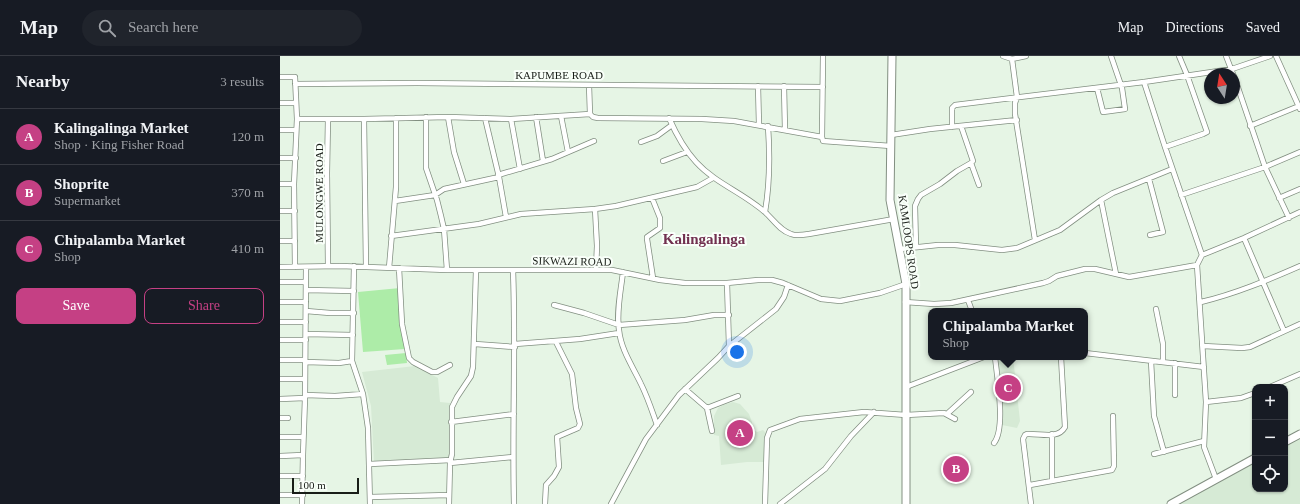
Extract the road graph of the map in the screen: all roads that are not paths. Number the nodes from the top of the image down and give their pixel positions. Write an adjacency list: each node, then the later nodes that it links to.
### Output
1 (823, 56): 22 (street)
2 (892, 56): 51 (main road, KAMLOOPS ROAD)
3 (1003, 56): 10 (street)
4 (1026, 56): 10 (street)
5 (1111, 56): 18 (street)
6 (1179, 56): 14 (street)
7 (1226, 56): 11 (street)
8 (1270, 56): 12 (street)
9 (1276, 56): 28 (street)
10 (1012, 59): 25 (street)
11 (1231, 68)
12 (1240, 70)
13 (1204, 74): 14 (street)
14 (1187, 75): 16 (street); 56 (street)
15 (280, 77): 17 (street)
16 (1144, 82): 18 (street); 56 (street)
17 (295, 84): 19 (street, KAPUMBE ROAD); 27 (street)
18 (1121, 84): 23 (street); 23 (street)
19 (589, 85): 20 (street, KAPUMBE ROAD); 29 (street)
20 (758, 86): 21 (street, KAPUMBE ROAD); 42 (street)
21 (784, 86): 22 (street, KAPUMBE ROAD); 50 (street)
22 (823, 87): 52 (street)
23 (1098, 88): 25 (street)
24 (1240, 95): 46 (street)
25 (1018, 96): 41 (street); 47 (street)
26 (280, 103): 27 (street)
27 (296, 103): 37 (street)
28 (1299, 108): 46 (street)
29 (590, 114): 30 (street); 36 (street)
30 (561, 116): 33 (street); 57 (street)
31 (426, 117): 32 (street); 34 (street); 77 (street)
32 (448, 117): 35 (street); 73 (street)
33 (536, 117): 40 (street); 62 (street)
34 (396, 118): 39 (street); 81 (street)
35 (485, 118): 40 (street); 68 (street)
36 (669, 118): 42 (street); 43 (street)
37 (297, 119): 38 (street); 49 (street)
38 (328, 119): 39 (street); 101 (street, MULONGWE ROAD)
39 (364, 119): 107 (street)
40 (511, 119): 66 (street)
41 (1017, 120): 45 (street); 95 (street)
42 (759, 124): 44 (street)
43 (672, 126): 54 (street); 58 (street)
44 (768, 126): 50 (street); 85 (street)
45 (961, 126): 47 (street); 64 (street)
46 (1250, 126): 65 (street)
47 (952, 127): 51 (street)
48 (280, 130): 49 (street)
49 (296, 130): 61 (street)
50 (785, 130): 52 (street)
51 (891, 135): 55 (main road, KAMLOOPS ROAD)
52 (822, 137): 55 (street)
53 (594, 141): 57 (street)
54 (641, 142)
55 (891, 146): 89 (main road, KAMLOOPS ROAD)
56 (1165, 147): 67 (street)
57 (568, 152): 62 (street)
58 (687, 152): 63 (street); 69 (street)
59 (1300, 152): 65 (street)
60 (280, 158): 61 (street)
61 (296, 158): 72 (street)
62 (543, 161): 66 (street)
63 (663, 161)
64 (971, 164): 74 (street); 97 (street)
65 (1265, 167): 76 (street); 79 (street)
66 (520, 169): 68 (street)
67 (1172, 169): 70 (street); 76 (street)
68 (498, 176): 73 (street); 87 (street)
69 (713, 178): 78 (street); 85 (street)
70 (1149, 178): 80 (street); 91 (street)
71 (280, 184): 72 (street)
72 (294, 184): 84 (street)
73 (464, 184): 77 (street)
74 (980, 185)
75 (1300, 189): 79 (street)
76 (1181, 194): 99 (street)
77 (435, 195): 81 (street); 90 (street)
78 (652, 198): 82 (street); 116 (street)
79 (1279, 198): 88 (street)
80 (1100, 200): 95 (street); 115 (street)
81 (395, 201): 92 (street)
82 (595, 209): 87 (street); 110 (street)
83 (280, 211): 84 (street)
84 (295, 211): 96 (street)
85 (765, 212): 89 (street)
86 (1300, 212): 88 (street)
87 (506, 217): 90 (street)
88 (1288, 218): 93 (street)
89 (894, 219): 98 (main road, KAMLOOPS ROAD)
90 (444, 229): 92 (street); 111 (street)
91 (1150, 235)
92 (391, 236): 108 (street)
93 (1244, 238): 99 (street); 119 (street)
94 (280, 240): 96 (street)
95 (1035, 240): 97 (street)
96 (295, 241): 105 (street)
97 (916, 247): 98 (street)
98 (900, 249): 121 (main road, KAMLOOPS ROAD)
99 (1202, 255): 100 (street)
100 (1197, 265): 115 (street); 129 (street)
101 (328, 266): 102 (street, SIKWAZI ROAD); 106 (street, SIKWAZI ROAD)
102 (354, 266): 107 (street, SIKWAZI ROAD); 124 (street)
103 (1300, 266): 119 (street)
104 (280, 267): 105 (street, SIKWAZI ROAD)
105 (295, 267): 106 (street, SIKWAZI ROAD)
106 (306, 267): 118 (street)
107 (366, 267): 108 (street, SIKWAZI ROAD)
108 (389, 268): 109 (street, SIKWAZI ROAD)
109 (399, 268): 111 (street, SIKWAZI ROAD); 161 (street)
110 (596, 269): 113 (street, SIKWAZI ROAD); 114 (street, SIKWAZI ROAD)
111 (447, 270): 112 (street, SIKWAZI ROAD)
112 (476, 270): 113 (street, SIKWAZI ROAD); 147 (street)
113 (513, 270): 148 (street)
114 (623, 272): 116 (street, SIKWAZI ROAD); 139 (street)
115 (1116, 274): 125 (street)
116 (653, 278): 120 (street, SIKWAZI ROAD)
117 (280, 282): 118 (street)
118 (306, 282): 123 (street)
119 (1264, 282): 129 (street); 140 (street)
120 (728, 283): 122 (street, SIKWAZI ROAD); 135 (street)
121 (906, 284): 122 (street, SIKWAZI ROAD); 128 (main road, KAMLOOPS ROAD)
122 (788, 285): 149 (street)
123 (306, 290): 124 (street); 127 (street)
124 (354, 291): 134 (street)
125 (968, 300): 128 (street); 131 (street)
126 (280, 302): 127 (street)
127 (306, 302): 133 (street)
128 (906, 302): 167 (main road, KAMLOOPS ROAD)
129 (1200, 302): 150 (street)
130 (554, 306): 139 (street)
131 (971, 308)
132 (1156, 309): 159 (street)
133 (306, 311): 134 (street); 137 (street)
134 (354, 313): 143 (street)
135 (729, 315): 139 (street); 149 (street)
136 (280, 322): 137 (street)
137 (306, 322): 142 (street)
138 (1300, 324): 140 (street)
139 (618, 325): 141 (street)
140 (1284, 331): 150 (street)
141 (619, 333): 146 (street); 187 (street)
142 (306, 334): 143 (street); 145 (street)
143 (353, 335): 157 (street)
144 (280, 340): 145 (street)
145 (306, 340): 156 (street)
146 (556, 342): 148 (street); 217 (street)
147 (475, 344): 148 (street); 186 (street)
148 (515, 345): 179 (street)
149 (729, 346): 168 (street)
150 (1203, 346): 162 (street)
151 (1088, 353): 158 (street)
152 (280, 360): 156 (street)
153 (976, 360): 167 (street)
154 (994, 360): 195 (street)
155 (1061, 360): 189 (street)
156 (305, 361): 157 (street); 165 (street)
157 (352, 361): 170 (street)
158 (1151, 361): 159 (street); 196 (street)
159 (1164, 362): 160 (street)
160 (1175, 363): 162 (street); 172 (street)
161 (450, 366)
162 (1204, 367): 176 (street)
163 (1300, 374): 166 (street)
164 (280, 379): 165 (street)
165 (305, 379): 174 (street)
166 (1277, 384)
167 (906, 387): 181 (main road, KAMLOOPS ROAD)
168 (685, 389): 177 (street); 187 (street)
169 (971, 392): 180 (street)
170 (363, 394): 174 (street); 203 (street)
171 (1252, 394): 176 (street)
172 (1175, 395)
173 (738, 396): 177 (street)
174 (305, 397): 175 (street); 192 (street)
175 (280, 399)
176 (1206, 402): 194 (street)
177 (707, 408): 188 (street)
178 (874, 412): 181 (street); 219 (street); 220 (street)
179 (514, 414): 186 (street); 200 (street)
180 (947, 414): 181 (street); 185 (street)
181 (906, 415): 221 (main road, KAMLOOPS ROAD)
182 (1113, 416): 207 (street)
183 (280, 418): 184 (street)
184 (288, 418)
185 (954, 419)
186 (451, 422): 202 (street)
187 (657, 425): 218 (street)
188 (712, 431)
189 (1052, 434): 207 (street); 208 (street)
190 (1300, 434): 193 (main road)
191 (280, 437): 192 (street)
192 (303, 437): 198 (street)
193 (1288, 440)
194 (1204, 441): 196 (street); 206 (street)
195 (994, 443)
196 (1164, 452): 197 (street)
197 (1154, 454)
198 (302, 455): 199 (street); 205 (street)
199 (280, 456)
200 (513, 457): 202 (street); 216 (street)
201 (1252, 460): 206 (main road)
202 (450, 462): 203 (street); 211 (street)
203 (370, 464): 212 (street)
204 (280, 476): 205 (street)
205 (303, 476): 210 (street)
206 (1216, 479): 223 (main road)
207 (1052, 481): 208 (street)
208 (1030, 485): 222 (street)
209 (280, 495): 210 (street)
210 (303, 495): 213 (street)
211 (449, 495): 212 (street); 215 (street)
212 (370, 497): 214 (street)
213 (302, 504)
214 (370, 504)
215 (449, 504)
216 (514, 504)
217 (545, 504)
218 (611, 504)
219 (765, 504)
220 (780, 504)
221 (906, 504)
222 (1031, 504)
223 (1171, 504)

